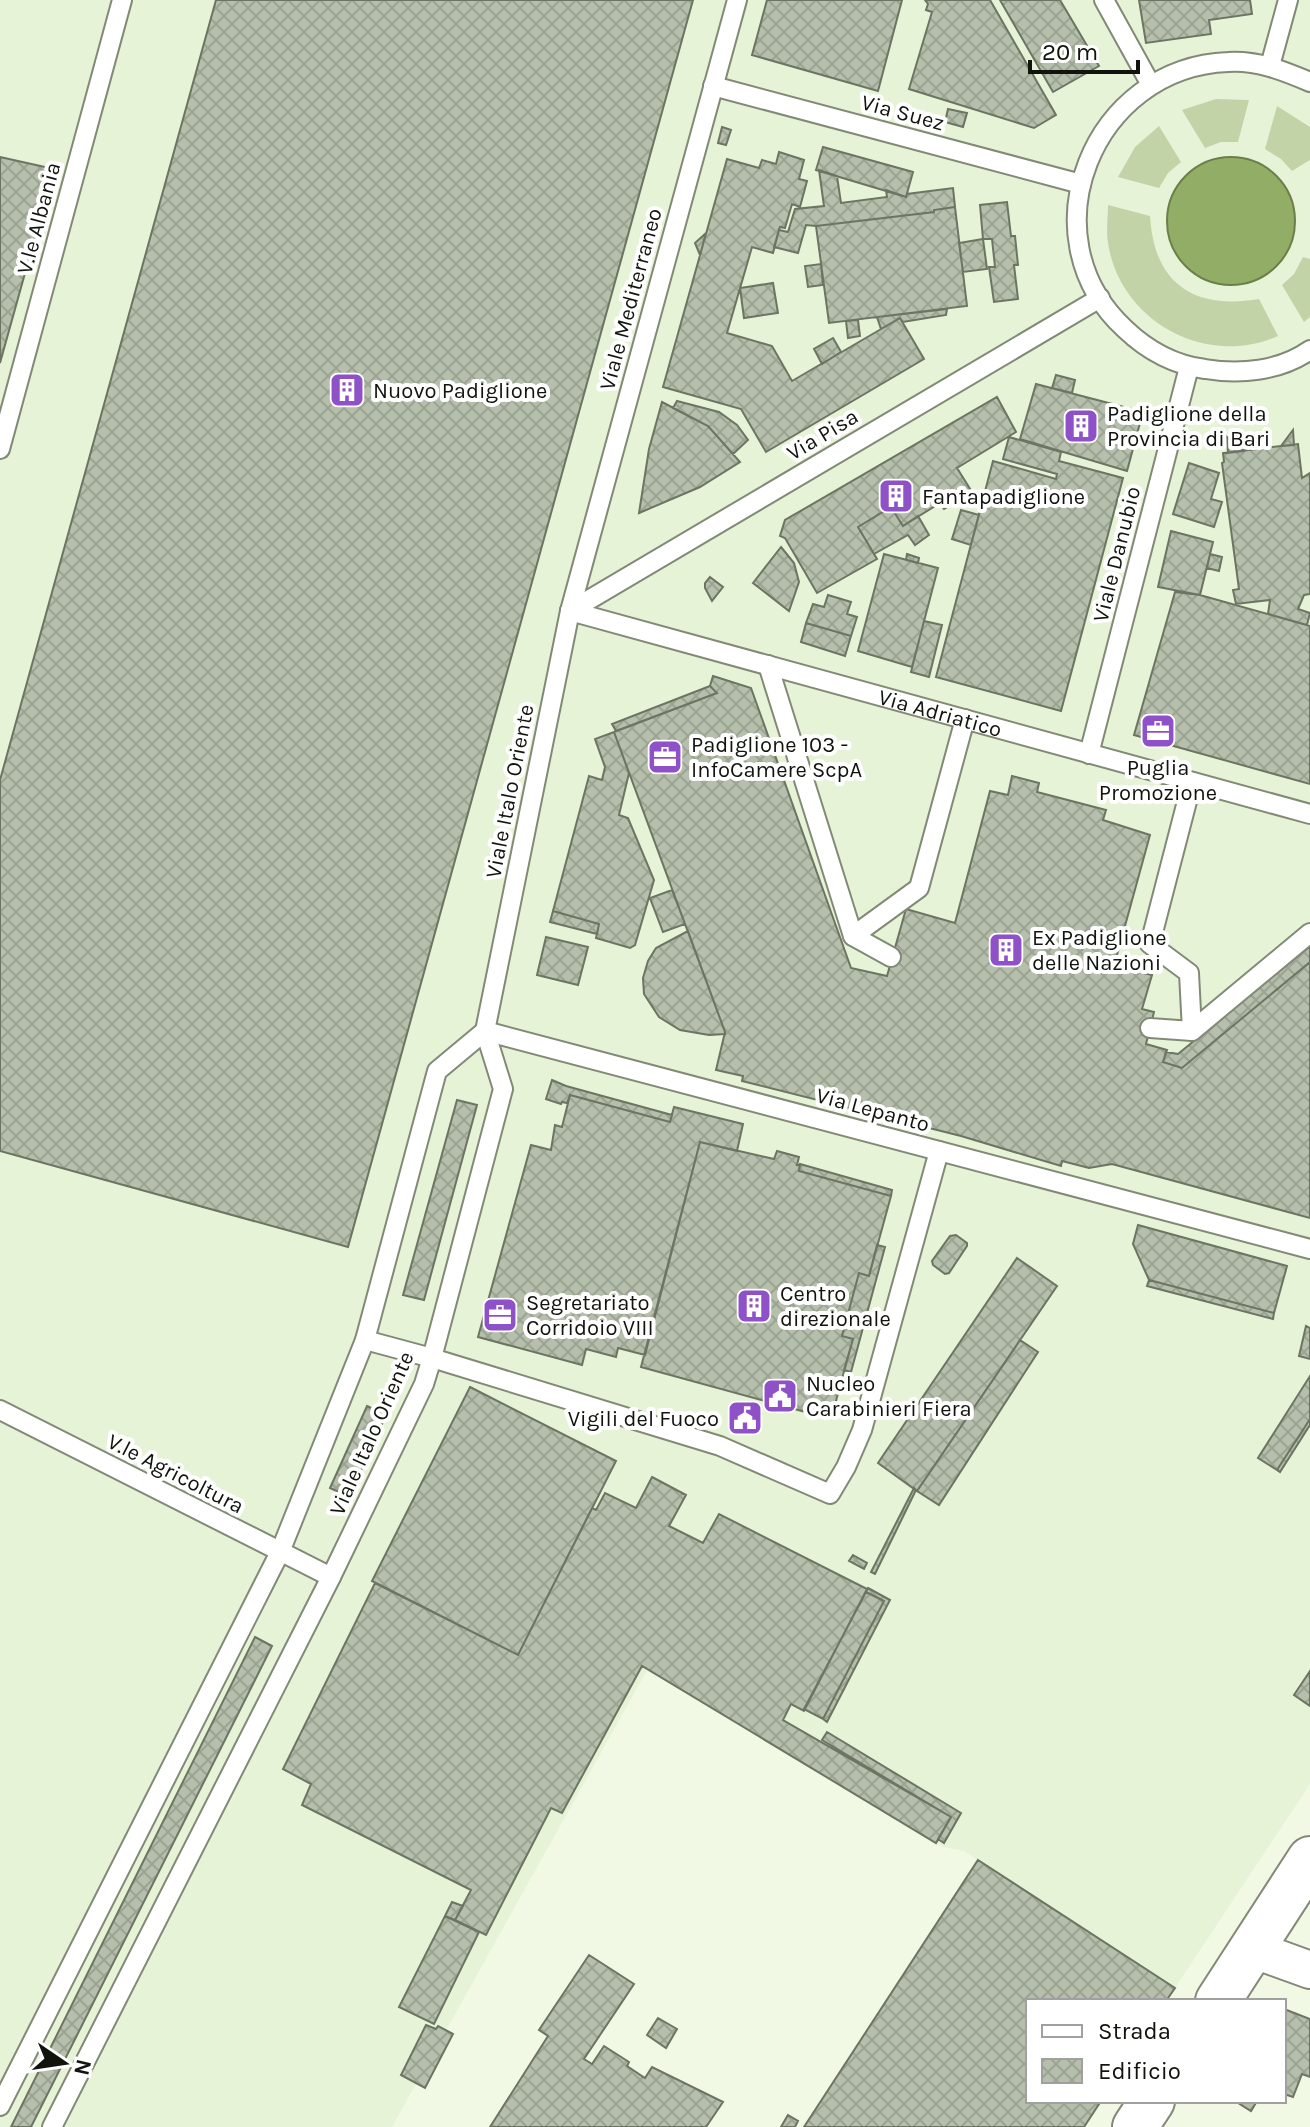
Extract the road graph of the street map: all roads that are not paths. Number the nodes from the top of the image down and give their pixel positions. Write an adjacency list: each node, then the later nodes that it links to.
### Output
1 (122, 0): 13 (lane, V.le Albania)
2 (737, 0): 8 (lane, Viale Mediterraneo)
3 (1104, 0): 7 (lane)
4 (1288, 0): 5 (lane)
5 (1270, 66): 6 (lane); 7 (lane)
6 (1310, 82)
7 (1151, 85): 9 (lane)
8 (713, 86): 9 (lane, Via Suez); 14 (lane, Viale Mediterraneo)
9 (1081, 184): 10 (lane)
10 (1100, 298): 12 (lane); 14 (lane, Via Pisa)
11 (1307, 359): 12 (lane)
12 (1189, 367): 17 (lane, Viale Danubio)
13 (0, 449)
14 (570, 611): 15 (lane, Via Adriatico); 24 (lane, Viale Italo Oriente)
15 (768, 665): 16 (lane, Via Adriatico); 21 (lane)
16 (965, 719): 17 (lane, Via Adriatico); 21 (lane)
17 (1089, 754): 18 (lane, Via Adriatico)
18 (1192, 782): 19 (lane, Via Adriatico); 25 (lane)
19 (1310, 814)
20 (1310, 933): 25 (lane)
21 (853, 936): 22 (lane)
22 (891, 957)
23 (1150, 1028): 25 (lane)
24 (485, 1031): 26 (lane, Via Lepanto); 28 (lane, Viale Italo Oriente); 29 (lane, Viale Italo Oriente)
25 (1192, 1031)
26 (939, 1151): 27 (lane, Via Lepanto); 29 (lane)
27 (1310, 1249)
28 (365, 1340): 29 (lane); 31 (lane, Viale Italo Oriente)
29 (432, 1358): 32 (lane, Viale Italo Oriente)
30 (0, 1410): 31 (lane, V.le Agricoltura)
31 (280, 1552): 32 (lane, V.le Agricoltura); 38 (lane, Viale Italo Oriente)
32 (331, 1577): 39 (lane, Viale Italo Oriente)
33 (1310, 1859): 34 (street)
34 (1252, 1949): 35 (street); 36 (street)
35 (1310, 1970)
36 (1219, 1999)
37 (1151, 2103): 40 (street)
38 (0, 2106)
39 (52, 2127)
40 (1135, 2127)

